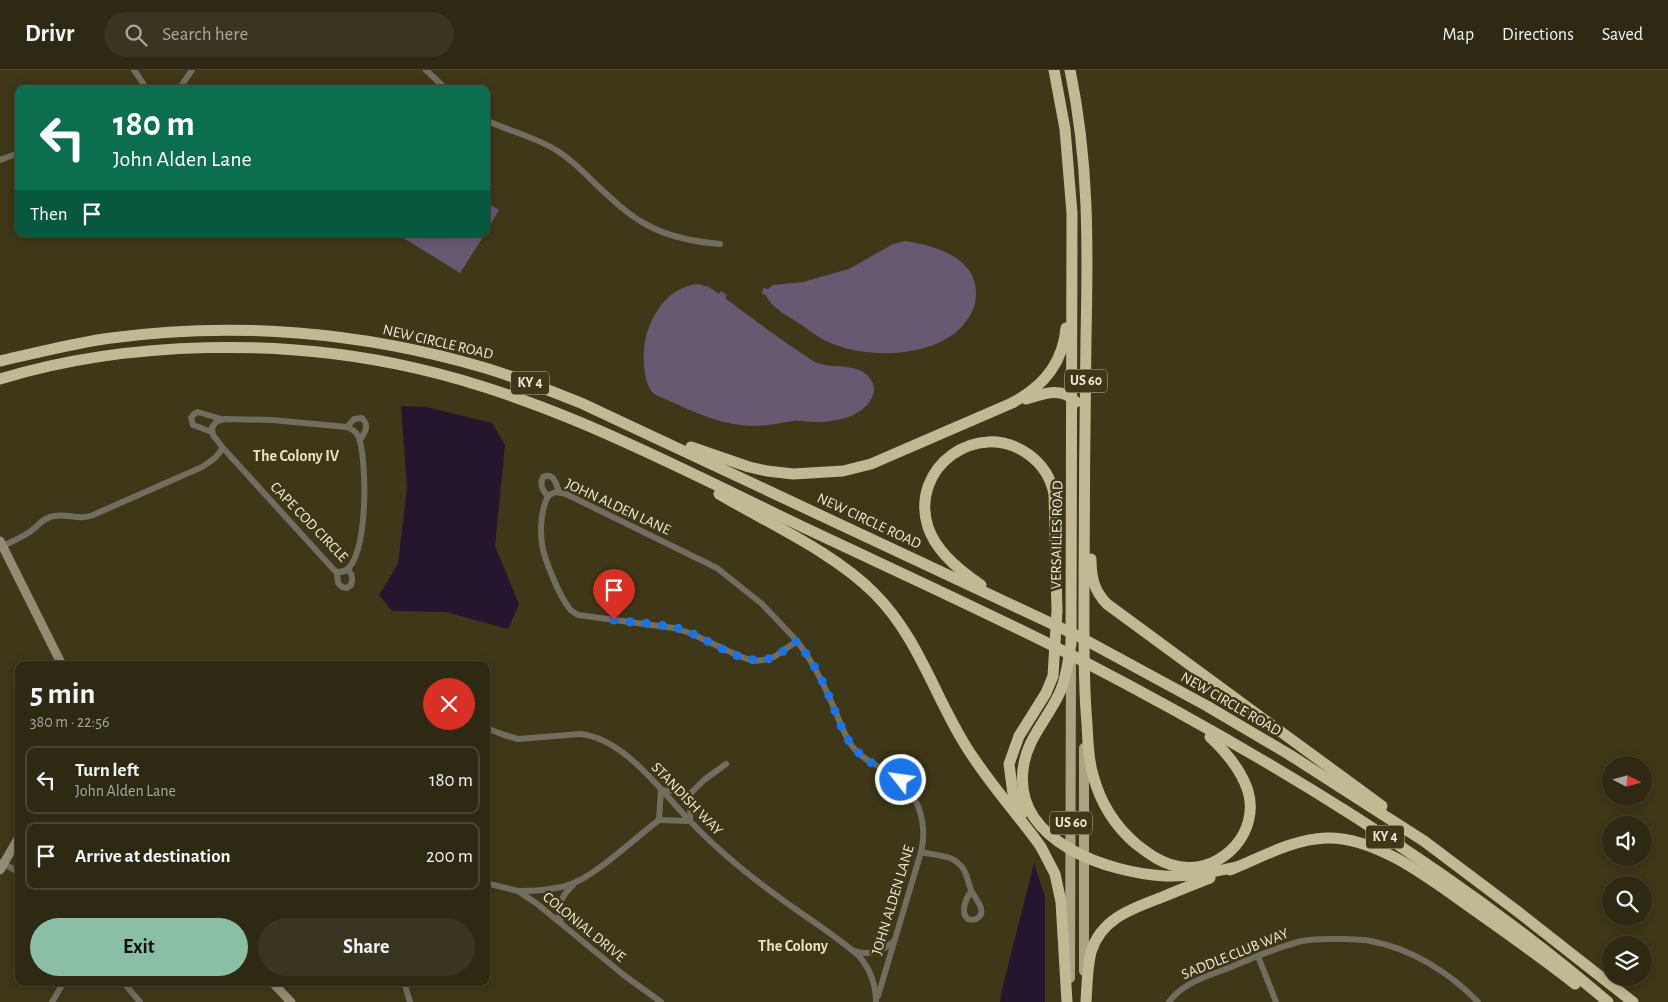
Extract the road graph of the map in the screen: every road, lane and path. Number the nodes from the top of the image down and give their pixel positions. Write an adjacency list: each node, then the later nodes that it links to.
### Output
1 (134, 70): 6 (street)
2 (192, 70): 7 (street)
3 (426, 70): 8 (street)
4 (1054, 70): 13 (highway, VERSAILLES ROAD / US 60)
5 (1070, 70): 18 (highway, VERSAILLES ROAD / US 60)
6 (144, 85)
7 (182, 85)
8 (442, 85)
9 (490, 122): 12 (street)
10 (15, 154): 11 (street)
11 (0, 160)
12 (720, 244)
13 (1073, 254): 16 (highway, VERSAILLES ROAD / US 60); 17 (highway)
14 (0, 361): 20 (highway, NEW CIRCLE ROAD / KY 4)
15 (0, 379): 26 (highway, NEW CIRCLE ROAD / KY 4)
16 (1072, 398): 17 (highway); 18 (highway); 34 (highway, VERSAILLES ROAD / US 60)
17 (1012, 403): 20 (highway)
18 (1086, 414): 24 (highway, VERSAILLES ROAD / US 60)
19 (221, 419): 21 (street); 22 (street); 22 (street)
20 (624, 423): 32 (highway, NEW CIRCLE ROAD / KY 4)
21 (347, 427): 23 (street); 23 (street, CAPE COD CIRCLE)
22 (212, 432): 25 (street, CAPE COD CIRCLE)
23 (360, 440): 30 (street, CAPE COD CIRCLE)
24 (1086, 444): 36 (highway, VERSAILLES ROAD / US 60); 45 (highway)
25 (223, 448): 29 (street); 31 (street, CAPE COD CIRCLE)
26 (652, 456): 37 (highway, NEW CIRCLE ROAD / KY 4); 44 (highway)
27 (559, 492): 28 (street, JOHN ALDEN LANE); 28 (street); 33 (street, JOHN ALDEN LANE)
28 (548, 497): 33 (street, JOHN ALDEN LANE)
29 (1, 544): 35 (main road)
30 (348, 570): 31 (street, CAPE COD CIRCLE); 31 (street)
31 (338, 573)
32 (1019, 608): 44 (highway); 45 (highway, NEW CIRCLE ROAD / KY 4)
33 (797, 641): 47 (street, JOHN ALDEN LANE)
34 (1071, 644): 49 (highway); 70 (main road, VERSAILLES ROAD / US 60)
35 (60, 661)
36 (1084, 693): 37 (highway); 71 (main road, VERSAILLES ROAD / US 60)
37 (1150, 698): 63 (highway, NEW CIRCLE ROAD / KY 4)
38 (490, 730): 40 (street, STANDISH WAY)
39 (726, 764): 41 (street)
40 (661, 790): 41 (street); 42 (street); 43 (street, STANDISH WAY)
41 (691, 793): 43 (street)
42 (659, 820): 43 (street); 51 (street)
43 (690, 821): 57 (street, STANDISH WAY)
44 (1033, 836): 70 (highway)
45 (1424, 841): 75 (highway, NEW CIRCLE ROAD / KY 4)
46 (15, 843): 48 (main road)
47 (921, 852): 54 (street); 56 (street, JOHN ALDEN LANE)
48 (1, 865): 50 (street)
49 (1236, 867): 63 (highway); 71 (highway)
50 (15, 870)
51 (576, 882): 53 (street); 55 (street)
52 (490, 884): 53 (street, COLONIAL DRIVE)
53 (518, 891): 55 (street, COLONIAL DRIVE)
54 (971, 891)
55 (562, 924): 68 (street, COLONIAL DRIVE)
56 (894, 940): 57 (street, STANDISH WAY); 69 (street, JOHN ALDEN LANE)
57 (850, 948): 69 (street, STANDISH WAY)
58 (1258, 956): 72 (street, SADDLE CLUB WAY); 73 (street); 74 (street, SADDLE CLUB WAY)
59 (62, 986): 64 (street)
60 (126, 986): 65 (street)
61 (276, 986): 66 (main road)
62 (405, 986): 67 (street)
63 (1606, 1001)
64 (52, 1002)
65 (140, 1002)
66 (291, 1002)
67 (410, 1002)
68 (661, 1002)
69 (876, 1002)
70 (1069, 1002)
71 (1085, 1002)
72 (1169, 1002)
73 (1276, 1002)
74 (1478, 1002)
75 (1633, 1002)

